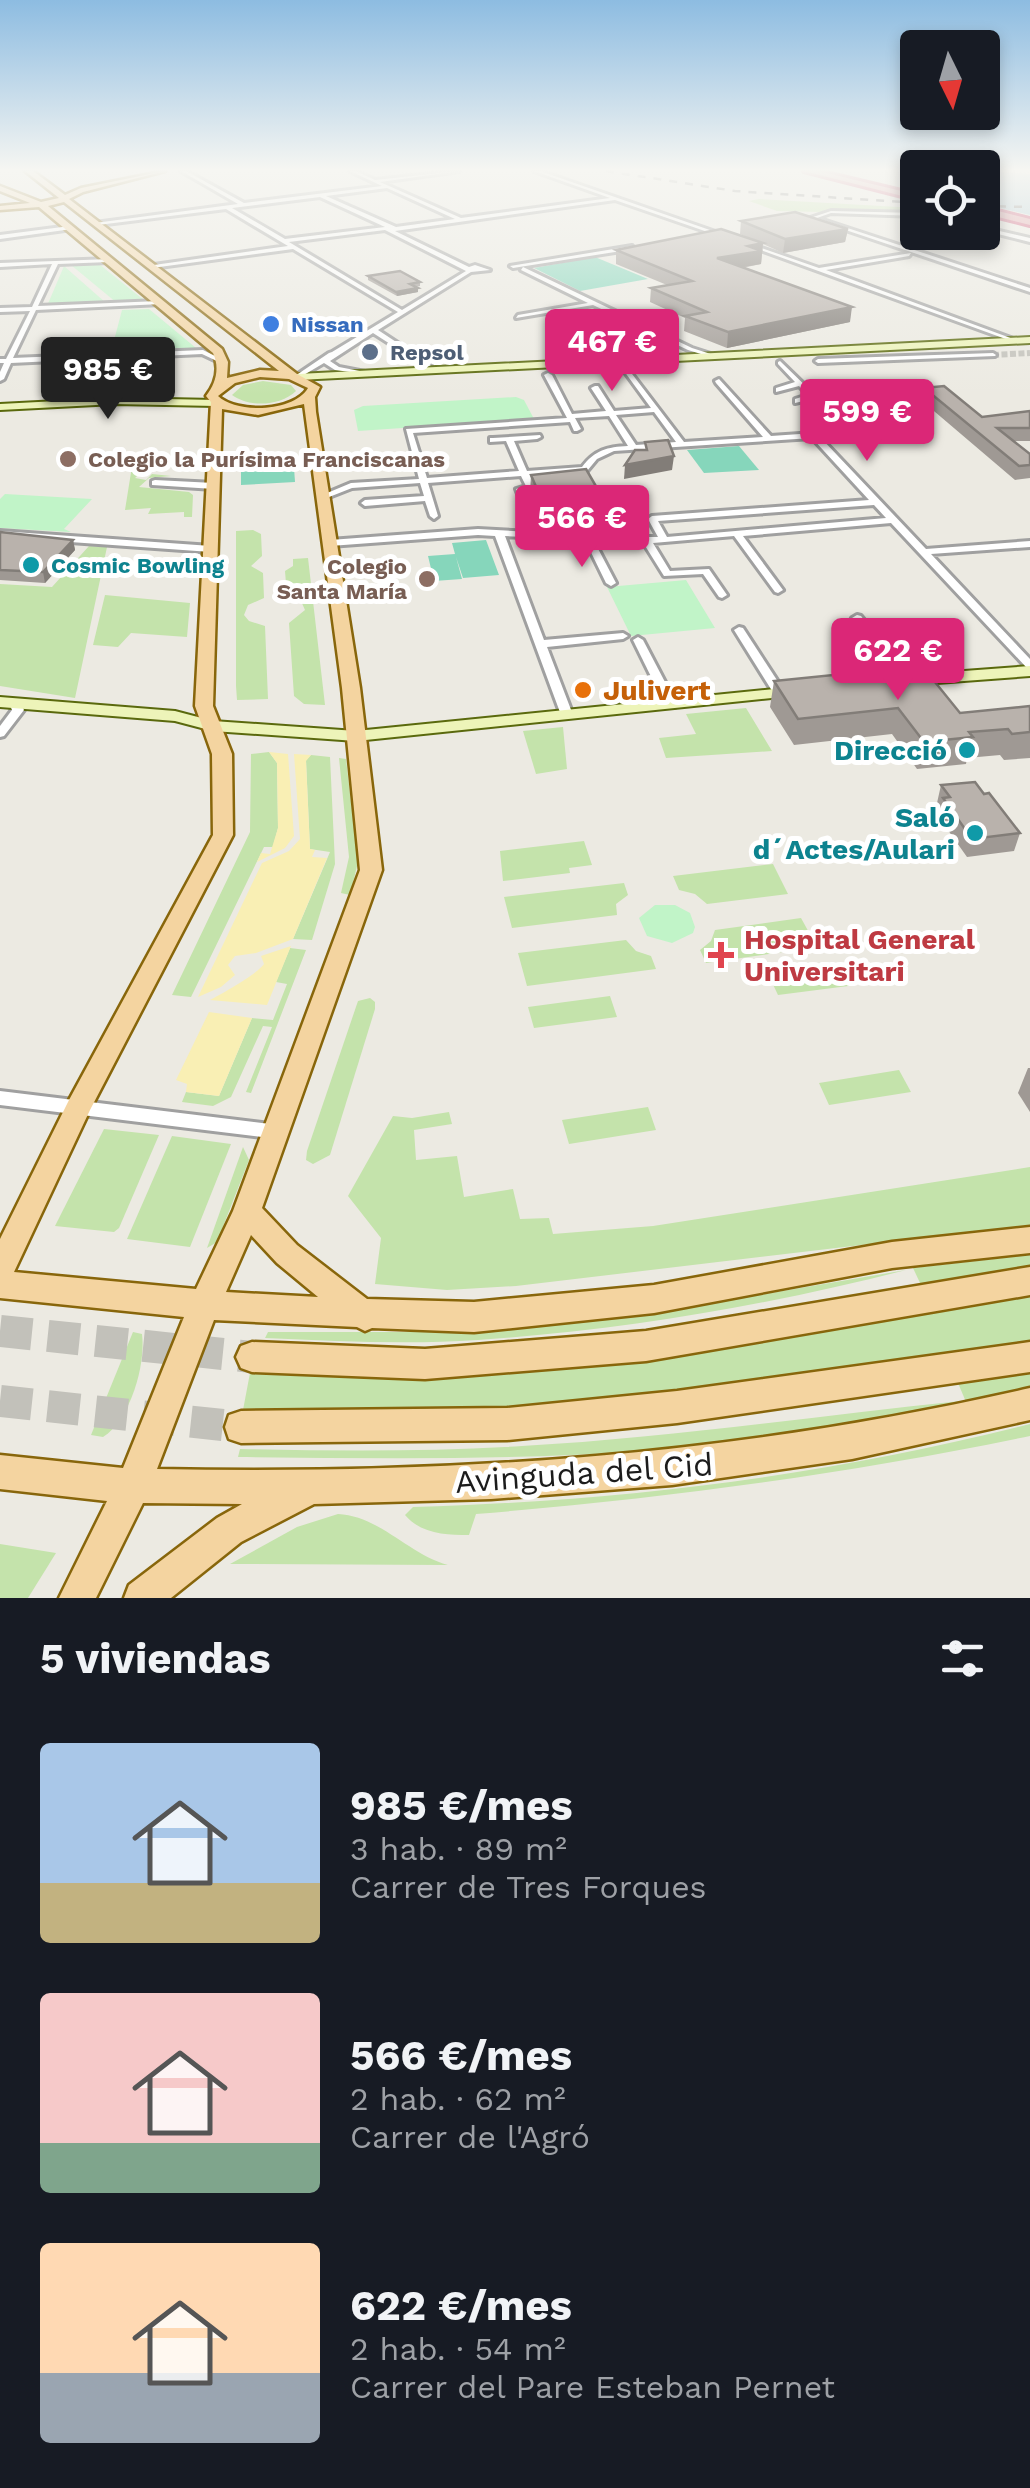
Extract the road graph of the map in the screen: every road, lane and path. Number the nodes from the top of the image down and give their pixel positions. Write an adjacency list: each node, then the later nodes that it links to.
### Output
1 (91, 246): 10 (main road)
2 (126, 246): 13 (main road)
3 (421, 246): 16 (street)
4 (436, 246): 17 (street)
5 (638, 246): 14 (street)
6 (753, 246): 15 (street)
7 (886, 246): 9 (street)
8 (293, 247): 13 (street); 24 (street)
9 (902, 251): 15 (street); 19 (street)
10 (109, 260): 11 (street); 20 (main road)
11 (56, 262): 12 (street); 22 (street)
12 (0, 264)
13 (154, 267): 43 (main road)
14 (509, 269): 17 (street); 21 (street)
15 (818, 269): 27 (street)
16 (469, 270): 17 (street); 18 (street)
17 (481, 270): 18 (street)
18 (460, 279): 24 (street)
19 (1030, 286)
20 (158, 303): 22 (street); 37 (main road)
21 (590, 304): 25 (street); 32 (street); 35 (street)
22 (32, 308): 23 (street); 34 (street)
23 (0, 310)
24 (402, 312): 26 (street)
25 (518, 317)
26 (374, 330): 30 (street); 40 (street)
27 (1016, 341): 28 (main road); 29 (main road)
28 (1029, 347): 36 (main road)
29 (771, 353): 35 (main road); 38 (main road)
30 (331, 354): 42 (street); 43 (street)
31 (993, 355): 36 (street)
32 (692, 357): 35 (main road); 39 (main road)
33 (0, 360): 34 (street)
34 (11, 360): 37 (street); 44 (street)
35 (714, 361): 38 (main road); 41 (main road)
36 (818, 361): 38 (main road)
37 (223, 362): 50 (main road)
38 (780, 363): 46 (street)
39 (546, 370): 40 (main road); 41 (main road); 49 (main road); 58 (street)
40 (415, 371): 42 (main road)
41 (628, 371): 54 (street)
42 (375, 373): 43 (main road)
43 (296, 377): 49 (main road); 50 (main road)
44 (0, 379)
45 (719, 381): 62 (street)
46 (800, 383): 48 (street); 51 (street)
47 (595, 388): 55 (street)
48 (779, 390)
49 (312, 394): 50 (main road); 72 (main road)
50 (216, 396): 53 (main road); 69 (main road)
51 (813, 396): 52 (street); 56 (street)
52 (798, 401)
53 (0, 405)
54 (656, 410): 55 (street); 64 (street)
55 (611, 413): 58 (street); 65 (street)
56 (832, 415): 57 (street); 59 (street)
57 (811, 416)
58 (573, 422): 67 (street)
59 (814, 436): 62 (street); 74 (street)
60 (538, 437): 61 (street)
61 (509, 439): 63 (street); 66 (street)
62 (769, 439): 64 (street)
63 (492, 440)
64 (682, 444): 65 (street)
65 (634, 448): 66 (street)
66 (524, 474): 67 (street); 76 (street)
67 (424, 481): 70 (street); 73 (street)
68 (154, 483): 69 (street)
69 (214, 486): 88 (main road)
70 (350, 486): 72 (street); 72 (street)
71 (594, 486): 84 (street)
72 (322, 488): 86 (main road)
73 (429, 498): 75 (street); 77 (street)
74 (876, 502): 78 (street); 83 (street)
75 (364, 503)
76 (528, 509)
77 (434, 516)
78 (892, 520): 80 (street); 89 (street)
79 (499, 533): 82 (street); 86 (street); 97 (street)
80 (736, 533): 83 (street); 91 (street)
81 (0, 534): 88 (street)
82 (588, 538): 84 (street); 90 (street)
83 (664, 539): 85 (street)
84 (624, 540): 85 (street)
85 (647, 541): 92 (street)
86 (330, 543): 108 (main road)
87 (1030, 544): 89 (street)
88 (211, 549): 106 (main road)
89 (922, 552): 98 (street)
90 (612, 584)
91 (778, 590)
92 (722, 595)
93 (857, 618): 99 (street)
94 (739, 630): 102 (street)
95 (622, 636): 97 (street)
96 (638, 640): 104 (street)
97 (540, 644): 105 (street)
98 (1030, 668): 99 (main road)
99 (906, 681): 100 (main road)
100 (888, 683)
101 (816, 690): 102 (main road)
102 (780, 694): 104 (main road)
103 (7, 702): 106 (main road); 107 (street)
104 (671, 705): 105 (main road)
105 (567, 715): 108 (main road)
106 (214, 726): 108 (main road); 110 (main road)
107 (0, 734)
108 (356, 736): 111 (main road)
109 (0, 1098): 110 (street)
110 (78, 1108): 111 (street); 114 (main road)
111 (278, 1132): 112 (main road)
112 (248, 1211): 117 (main road); 118 (main road)
113 (1030, 1240): 118 (main road)
114 (0, 1270)
115 (1030, 1281): 119 (main road)
116 (0, 1284): 117 (main road)
117 (204, 1304): 118 (main road); 125 (main road)
118 (366, 1316)
119 (252, 1357)
120 (1030, 1357): 122 (main road, Avinguda del Cid)
121 (1030, 1404): 124 (main road, Avinguda del Cid)
122 (240, 1428)
123 (0, 1472): 125 (main road, Avinguda del Cid)
124 (314, 1487): 125 (main road, Avinguda del Cid); 127 (main road)
125 (132, 1488): 126 (main road)
126 (77, 1598)
127 (142, 1598)

